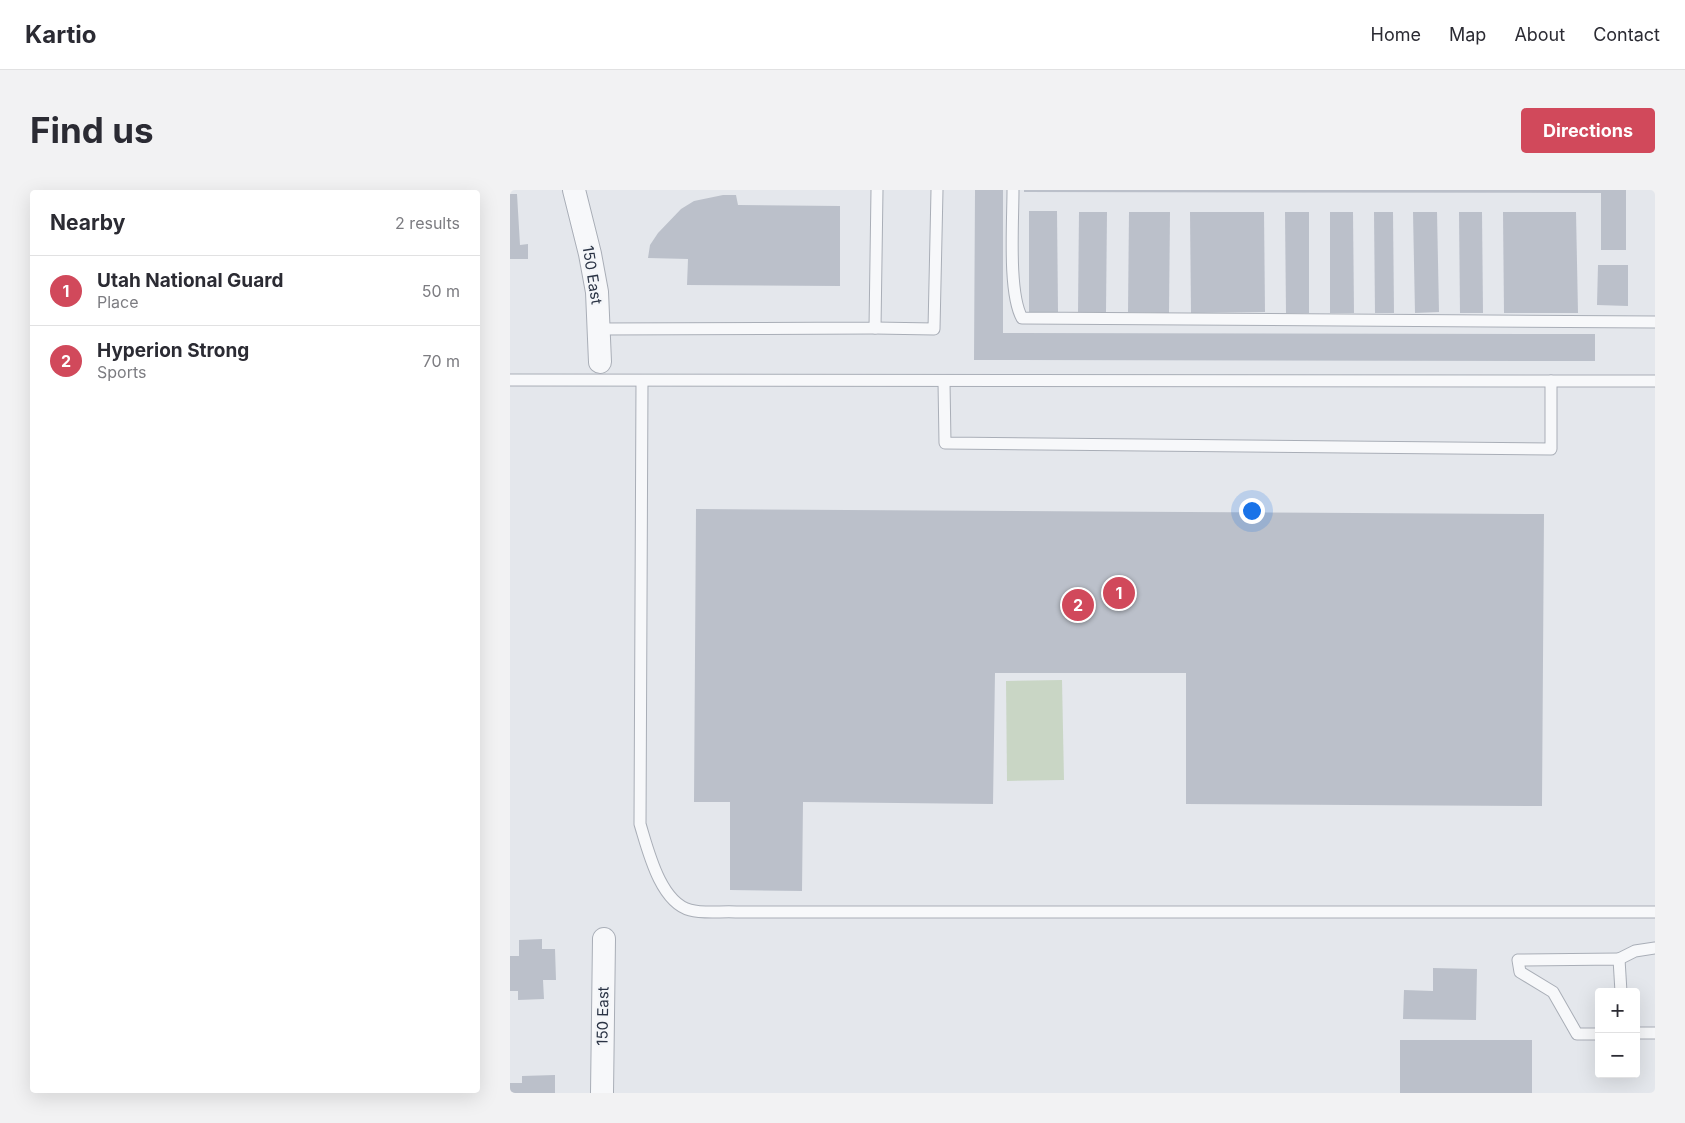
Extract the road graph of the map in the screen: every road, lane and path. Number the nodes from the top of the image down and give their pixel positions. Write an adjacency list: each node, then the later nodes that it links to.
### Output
1 (574, 190): 7 (street, 150 East)
2 (877, 190): 6 (lane)
3 (937, 190): 6 (lane)
4 (1012, 190): 5 (lane)
5 (1655, 322)
6 (876, 328): 7 (lane)
7 (599, 329): 8 (street, 150 East)
8 (600, 371): 9 (lane); 10 (lane)
9 (510, 380)
10 (642, 380): 13 (lane); 14 (lane)
11 (1551, 381): 12 (lane); 13 (lane); 13 (lane)
12 (1655, 381)
13 (944, 382)
14 (1655, 912)
15 (604, 939): 22 (street, 150 East)
16 (1655, 948): 17 (lane)
17 (1619, 959): 18 (lane); 21 (lane)
18 (1620, 988)
19 (1640, 1033): 20 (lane)
20 (1655, 1033)
21 (1595, 1034)
22 (602, 1093)

